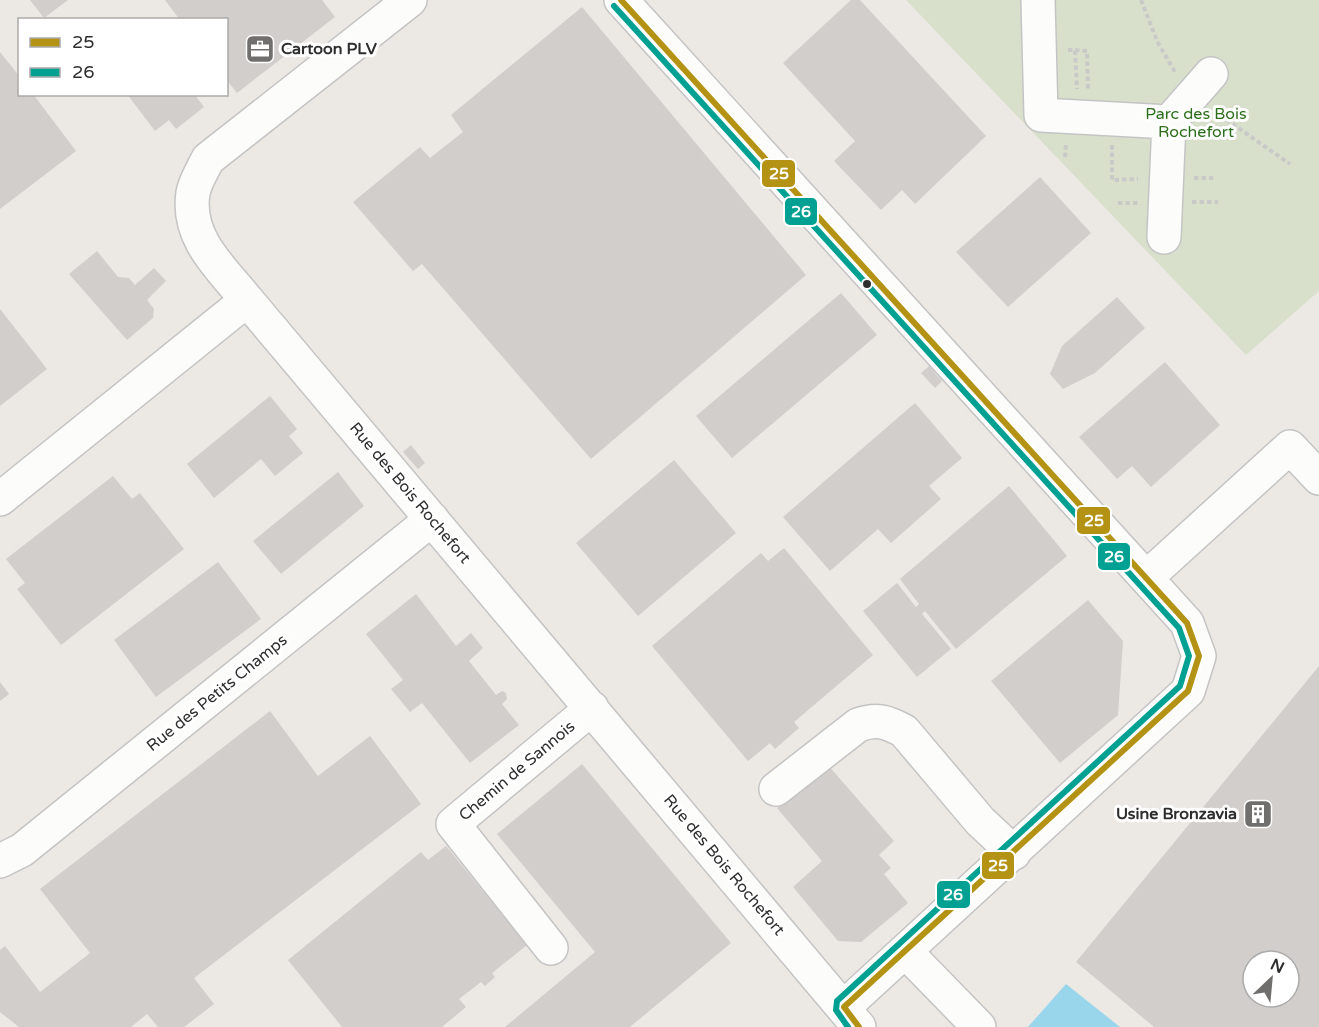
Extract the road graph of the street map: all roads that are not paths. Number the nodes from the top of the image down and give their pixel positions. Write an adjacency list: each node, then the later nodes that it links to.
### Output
1 (410, 0): 7 (street, Rue des Bois Rochefort)
2 (621, 0): 11 (street)
3 (1038, 0): 5 (street)
4 (1211, 74): 5 (street)
5 (1169, 122): 6 (street)
6 (1164, 237)
7 (247, 300): 9 (street); 10 (street, Rue des Bois Rochefort)
8 (1319, 478): 11 (street)
9 (0, 499)
10 (432, 519): 12 (street, Rue des Bois Rochefort); 15 (street, Rue des Petits Champs)
11 (1146, 578): 14 (street)
12 (592, 708): 16 (street, Chemin de Sannois); 18 (street, Rue des Bois Rochefort)
13 (776, 789): 14 (street)
14 (1014, 853): 17 (street)
15 (0, 861)
16 (551, 948)
17 (905, 951): 18 (street); 19 (street)
18 (851, 1017)
19 (980, 1027)

